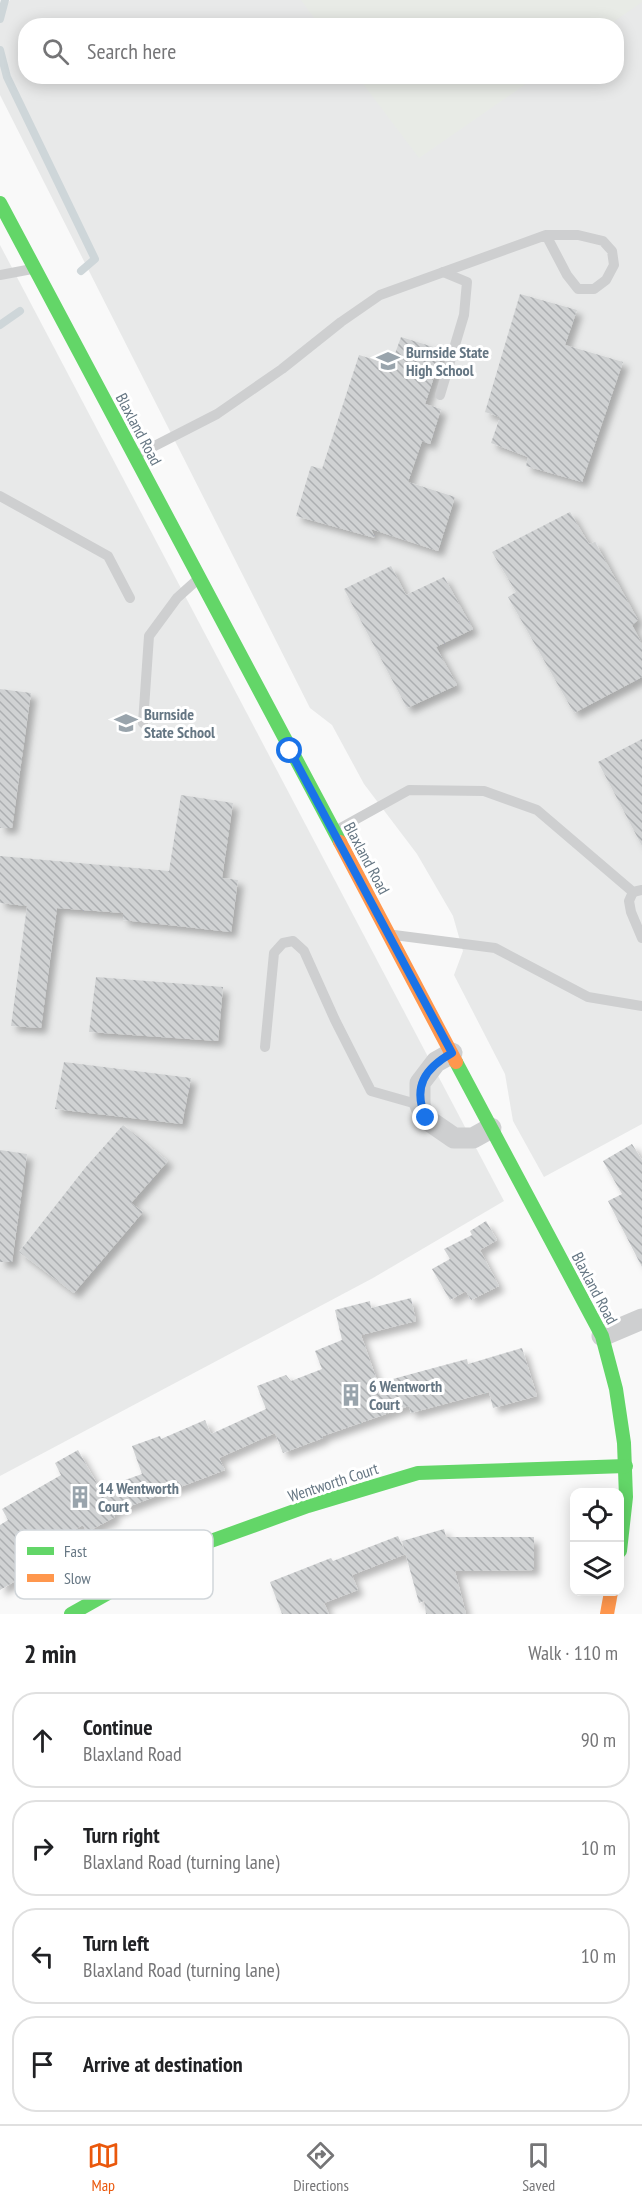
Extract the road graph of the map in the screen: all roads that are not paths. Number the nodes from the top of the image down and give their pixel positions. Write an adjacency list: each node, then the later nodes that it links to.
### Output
1 (0, 203): 3 (street, Blaxland Road)
2 (546, 235): 2 (lane); 4 (lane)
3 (34, 268): 5 (lane); 7 (street, Blaxland Road)
4 (443, 272): 6 (lane); 7 (lane)
5 (0, 275)
6 (440, 395)
7 (134, 456): 9 (street, Blaxland Road)
8 (0, 496): 10 (lane)
9 (199, 578): 11 (lane); 12 (street, Blaxland Road)
10 (130, 598)
11 (143, 723)
12 (335, 832): 13 (lane); 14 (street, Blaxland Road)
13 (638, 891): 15 (lane)
14 (388, 934): 16 (lane); 18 (street, Blaxland Road)
15 (642, 938)
16 (642, 1006)
17 (265, 1047): 19 (lane)
18 (452, 1053): 19 (street); 20 (street, Blaxland Road)
19 (420, 1105): 20 (street)
20 (491, 1128): 22 (street, Blaxland Road)
21 (642, 1319): 22 (street)
22 (602, 1336): 23 (street, Blaxland Road)
23 (626, 1466): 24 (street, Wentworth Court); 25 (street, Blaxland Road)
24 (213, 1540)
25 (622, 1542)
26 (610, 1596): 29 (street)
27 (98, 1599): 28 (street, Wentworth Court)
28 (71, 1614)
29 (606, 1614)

